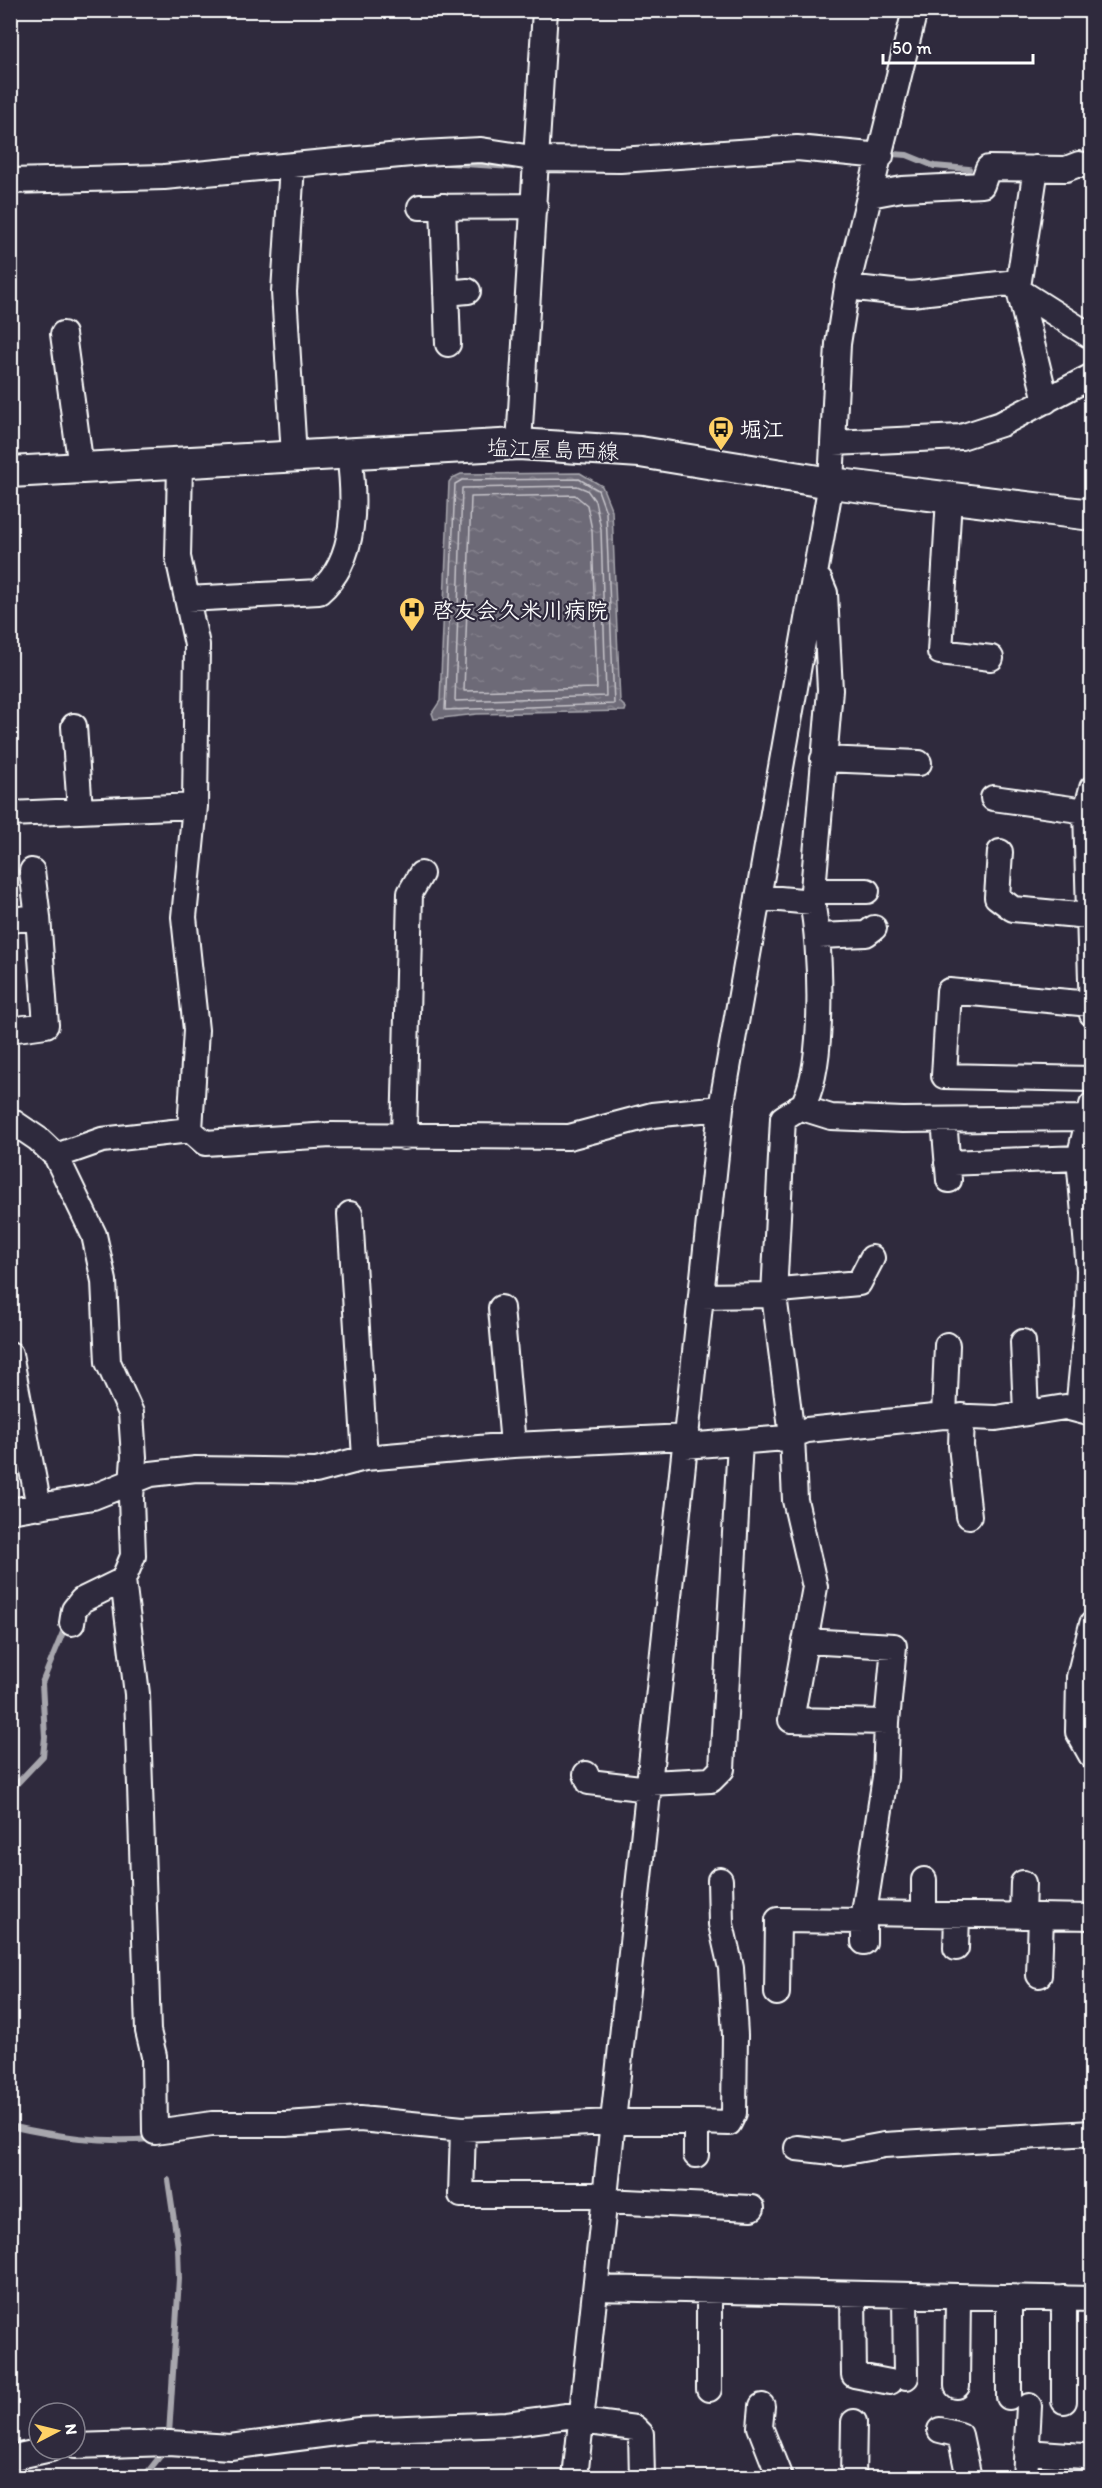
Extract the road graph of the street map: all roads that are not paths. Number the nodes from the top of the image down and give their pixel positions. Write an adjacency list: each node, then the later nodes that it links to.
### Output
1 (545, 10): 4 (street)
2 (915, 10): 3 (street)
3 (881, 156): 4 (street); 9 (street)
4 (538, 159): 7 (street); 10 (street)
5 (1092, 166): 6 (street)
6 (1036, 168): 9 (street); 12 (street)
7 (291, 172): 8 (street); 21 (street)
8 (10, 181)
9 (870, 195): 11 (street)
10 (534, 206): 15 (street); 19 (street)
11 (847, 287): 12 (street); 18 (street)
12 (1018, 288): 14 (street); 17 (street)
13 (63, 334): 23 (street)
14 (1092, 337)
15 (448, 344)
16 (1092, 376): 17 (street)
17 (1046, 401): 18 (street)
18 (834, 443): 25 (street)
19 (519, 444): 20 (main road, 塩江屋島西線); 25 (main road, 塩江屋島西線)
20 (349, 453): 21 (main road, 塩江屋島西線); 29 (street)
21 (294, 456): 22 (main road, 塩江屋島西線)
22 (180, 465): 23 (main road, 塩江屋島西線); 29 (street)
23 (81, 468): 24 (main road, 塩江屋島西線)
24 (10, 472)
25 (831, 483): 26 (main road, 塩江屋島西線); 28 (street)
26 (949, 498): 27 (main road, 塩江屋島西線); 30 (street)
27 (1092, 515)
28 (816, 569): 32 (street); 43 (street)
29 (187, 599): 36 (street)
30 (991, 658)
31 (74, 726): 37 (street)
32 (823, 759): 33 (street); 44 (street)
33 (919, 763)
34 (993, 798): 35 (street)
35 (1089, 799): 45 (street)
36 (195, 806): 37 (street); 59 (street)
37 (80, 810): 38 (street)
38 (10, 814)
39 (1000, 852): 45 (street)
40 (32, 871): 46 (street)
41 (421, 874): 60 (street)
42 (867, 891): 44 (street)
43 (758, 897): 44 (street); 55 (street)
44 (812, 897): 49 (street)
45 (1089, 916): 50 (street)
46 (38, 917): 47 (street); 52 (street)
47 (10, 920)
48 (873, 928): 49 (street)
49 (819, 936): 54 (street)
50 (1091, 1004): 51 (street); 53 (street)
51 (1092, 1014)
52 (10, 1030)
53 (1092, 1079)
54 (799, 1107): 58 (street); 66 (street)
55 (721, 1108): 60 (street); 67 (street)
56 (1090, 1111): 58 (street); 62 (street)
57 (11, 1120): 61 (street)
58 (944, 1120): 62 (street)
59 (189, 1130): 60 (street); 61 (street)
60 (404, 1137)
61 (56, 1156): 81 (street)
62 (1084, 1168): 65 (street)
63 (350, 1214): 80 (street)
64 (872, 1258): 66 (street)
65 (1090, 1270): 70 (street)
66 (774, 1295): 67 (street); 76 (street)
67 (701, 1296): 77 (street)
68 (501, 1308): 79 (street)
69 (1023, 1342): 73 (street)
70 (1088, 1343): 75 (street)
71 (947, 1345): 74 (street)
72 (10, 1354): 82 (street)
73 (1026, 1413): 74 (street); 75 (street)
74 (953, 1416): 76 (street); 84 (street)
75 (1088, 1417)
76 (792, 1437): 78 (street); 88 (street)
77 (686, 1442): 78 (street); 79 (street); 92 (street)
78 (740, 1442): 92 (street)
79 (513, 1445): 80 (street)
80 (365, 1458): 81 (street)
81 (126, 1484): 82 (street); 85 (street)
82 (39, 1507): 83 (street)
83 (10, 1510)
84 (969, 1516)
85 (123, 1580): 86 (street); 106 (street)
86 (72, 1623)
87 (1092, 1624): 90 (street)
88 (806, 1641): 89 (street); 89 (street)
89 (887, 1722): 100 (street)
90 (1092, 1757)
91 (586, 1774): 92 (street)
92 (649, 1786): 104 (street)
93 (720, 1880): 105 (street)
94 (924, 1880): 96 (street)
95 (1023, 1883): 98 (street)
96 (924, 1914): 97 (street); 100 (street)
97 (957, 1914): 98 (street); 101 (street)
98 (1032, 1916): 99 (street); 102 (street)
99 (1092, 1917)
100 (864, 1925): 103 (street)
101 (956, 1948)
102 (1040, 1975)
103 (777, 1993)
104 (612, 2122): 105 (street); 106 (street); 110 (street)
105 (696, 2122): 109 (street)
106 (464, 2129): 110 (street)
107 (1092, 2133): 108 (street)
108 (797, 2148)
109 (696, 2155)
110 (605, 2198): 111 (street); 112 (street)
111 (752, 2208)
112 (596, 2288): 113 (street); 124 (street)
113 (709, 2291): 114 (street); 121 (street)
114 (853, 2294): 115 (street); 115 (street)
115 (905, 2295): 116 (street)
116 (958, 2296): 117 (street); 120 (street)
117 (1009, 2297): 118 (street); 128 (street)
118 (1064, 2298): 119 (street); 122 (street)
119 (1092, 2298)
120 (957, 2386)
121 (709, 2389)
122 (1064, 2401)
123 (762, 2406): 134 (street)
124 (582, 2418): 127 (street); 132 (street); 133 (street)
125 (854, 2422): 135 (street)
126 (940, 2430): 136 (street)
127 (87, 2446)
128 (1026, 2452): 130 (street); 137 (street)
129 (27, 2454): 131 (street)
130 (1083, 2456)
131 (10, 2458)
132 (575, 2478)
133 (642, 2478)
134 (780, 2478)
135 (853, 2478)
136 (969, 2478)
137 (1025, 2478)

